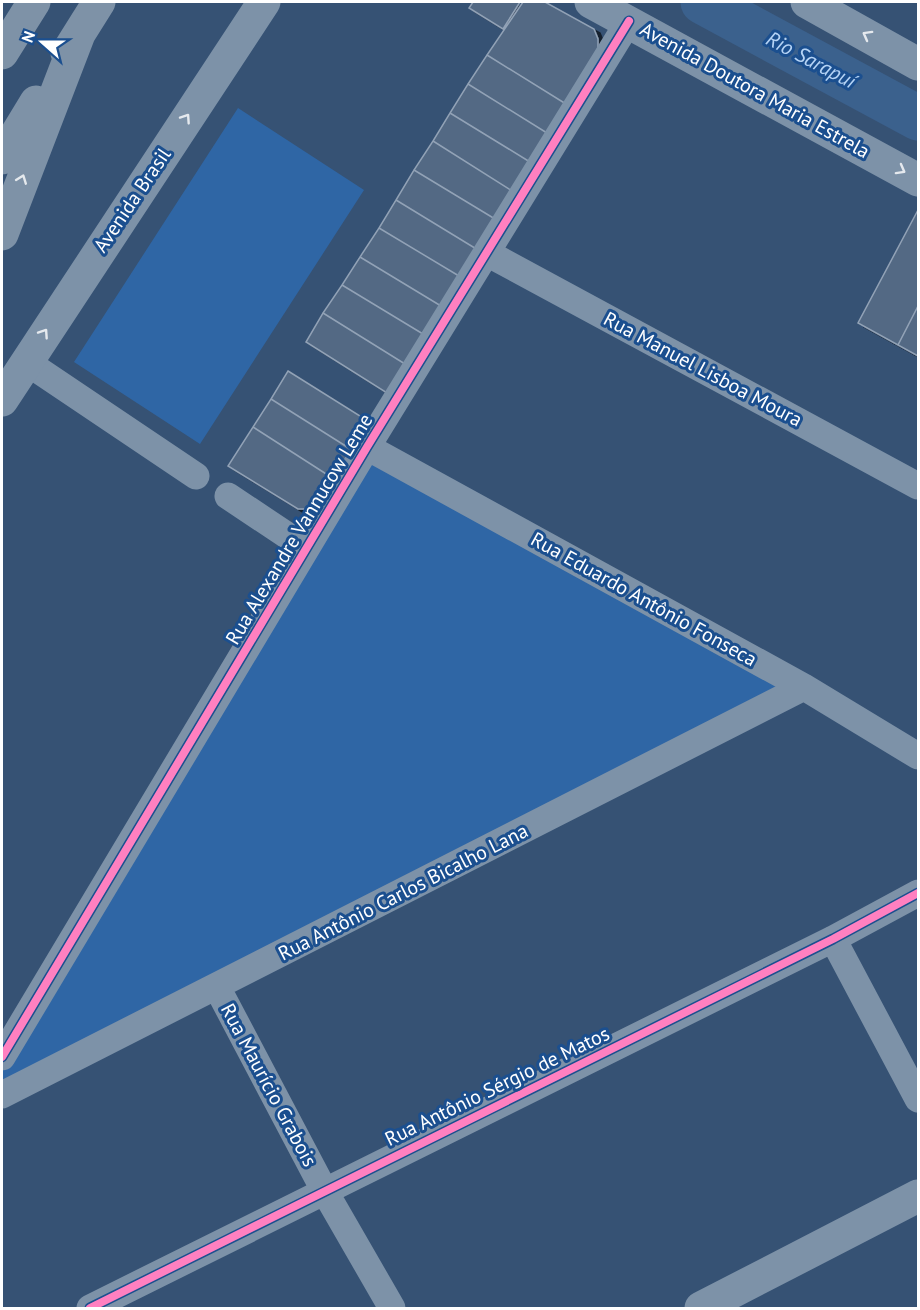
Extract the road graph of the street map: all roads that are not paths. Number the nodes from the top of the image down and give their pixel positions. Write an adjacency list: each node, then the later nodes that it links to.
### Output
1 (99, 2): 7 (highway)
2 (264, 2): 14 (street, Avenida Brasil, one-way to 2)
3 (591, 2): 5 (street, Avenida Doutora Maria Estrela)
4 (807, 2): 9 (street, one-way to 4)
5 (629, 21): 11 (street, Avenida Doutora Maria Estrela, one-way to 11); 13 (street, Rua Alexandre Vannucow Leme)
6 (19, 22): 8 (highway)
7 (78, 34): 10 (highway); 12 (highway, one-way to 7)
8 (2, 53)
9 (918, 64)
10 (2, 158)
11 (918, 180)
12 (2, 234)
13 (487, 253): 16 (street, Rua Alexandre Vannucow Leme); 18 (street, Rua Manuel Lisboa Moura)
14 (26, 361): 15 (street, Avenida Brasil); 17 (street)
15 (2, 400)
16 (367, 447): 20 (street, Rua Alexandre Vannucow Leme); 21 (street, Rua Eduardo Antônio Fonseca)
17 (196, 476)
18 (918, 486)
19 (228, 496): 20 (street)
20 (306, 548): 26 (street, Rua Alexandre Vannucow Leme)
21 (804, 687): 22 (street, Rua Eduardo Antônio Fonseca); 25 (street, Rua Antônio Carlos Bicalho Lana)
22 (918, 756)
23 (918, 893): 24 (street, Rua Antônio Sérgio de Matos)
24 (833, 939): 28 (street); 29 (street, Rua Antônio Sérgio de Matos)
25 (217, 987): 27 (street, Rua Antônio Carlos Bicalho Lana); 29 (street, Rua Maurício Grabois)
26 (2, 1058)
27 (2, 1095)
28 (918, 1099)
29 (324, 1190): 31 (street, Rua Antônio Sérgio de Matos); 32 (street, Rua Maurício Grabois)
30 (918, 1196): 33 (street)
31 (90, 1308)
32 (392, 1308)
33 (701, 1308)

